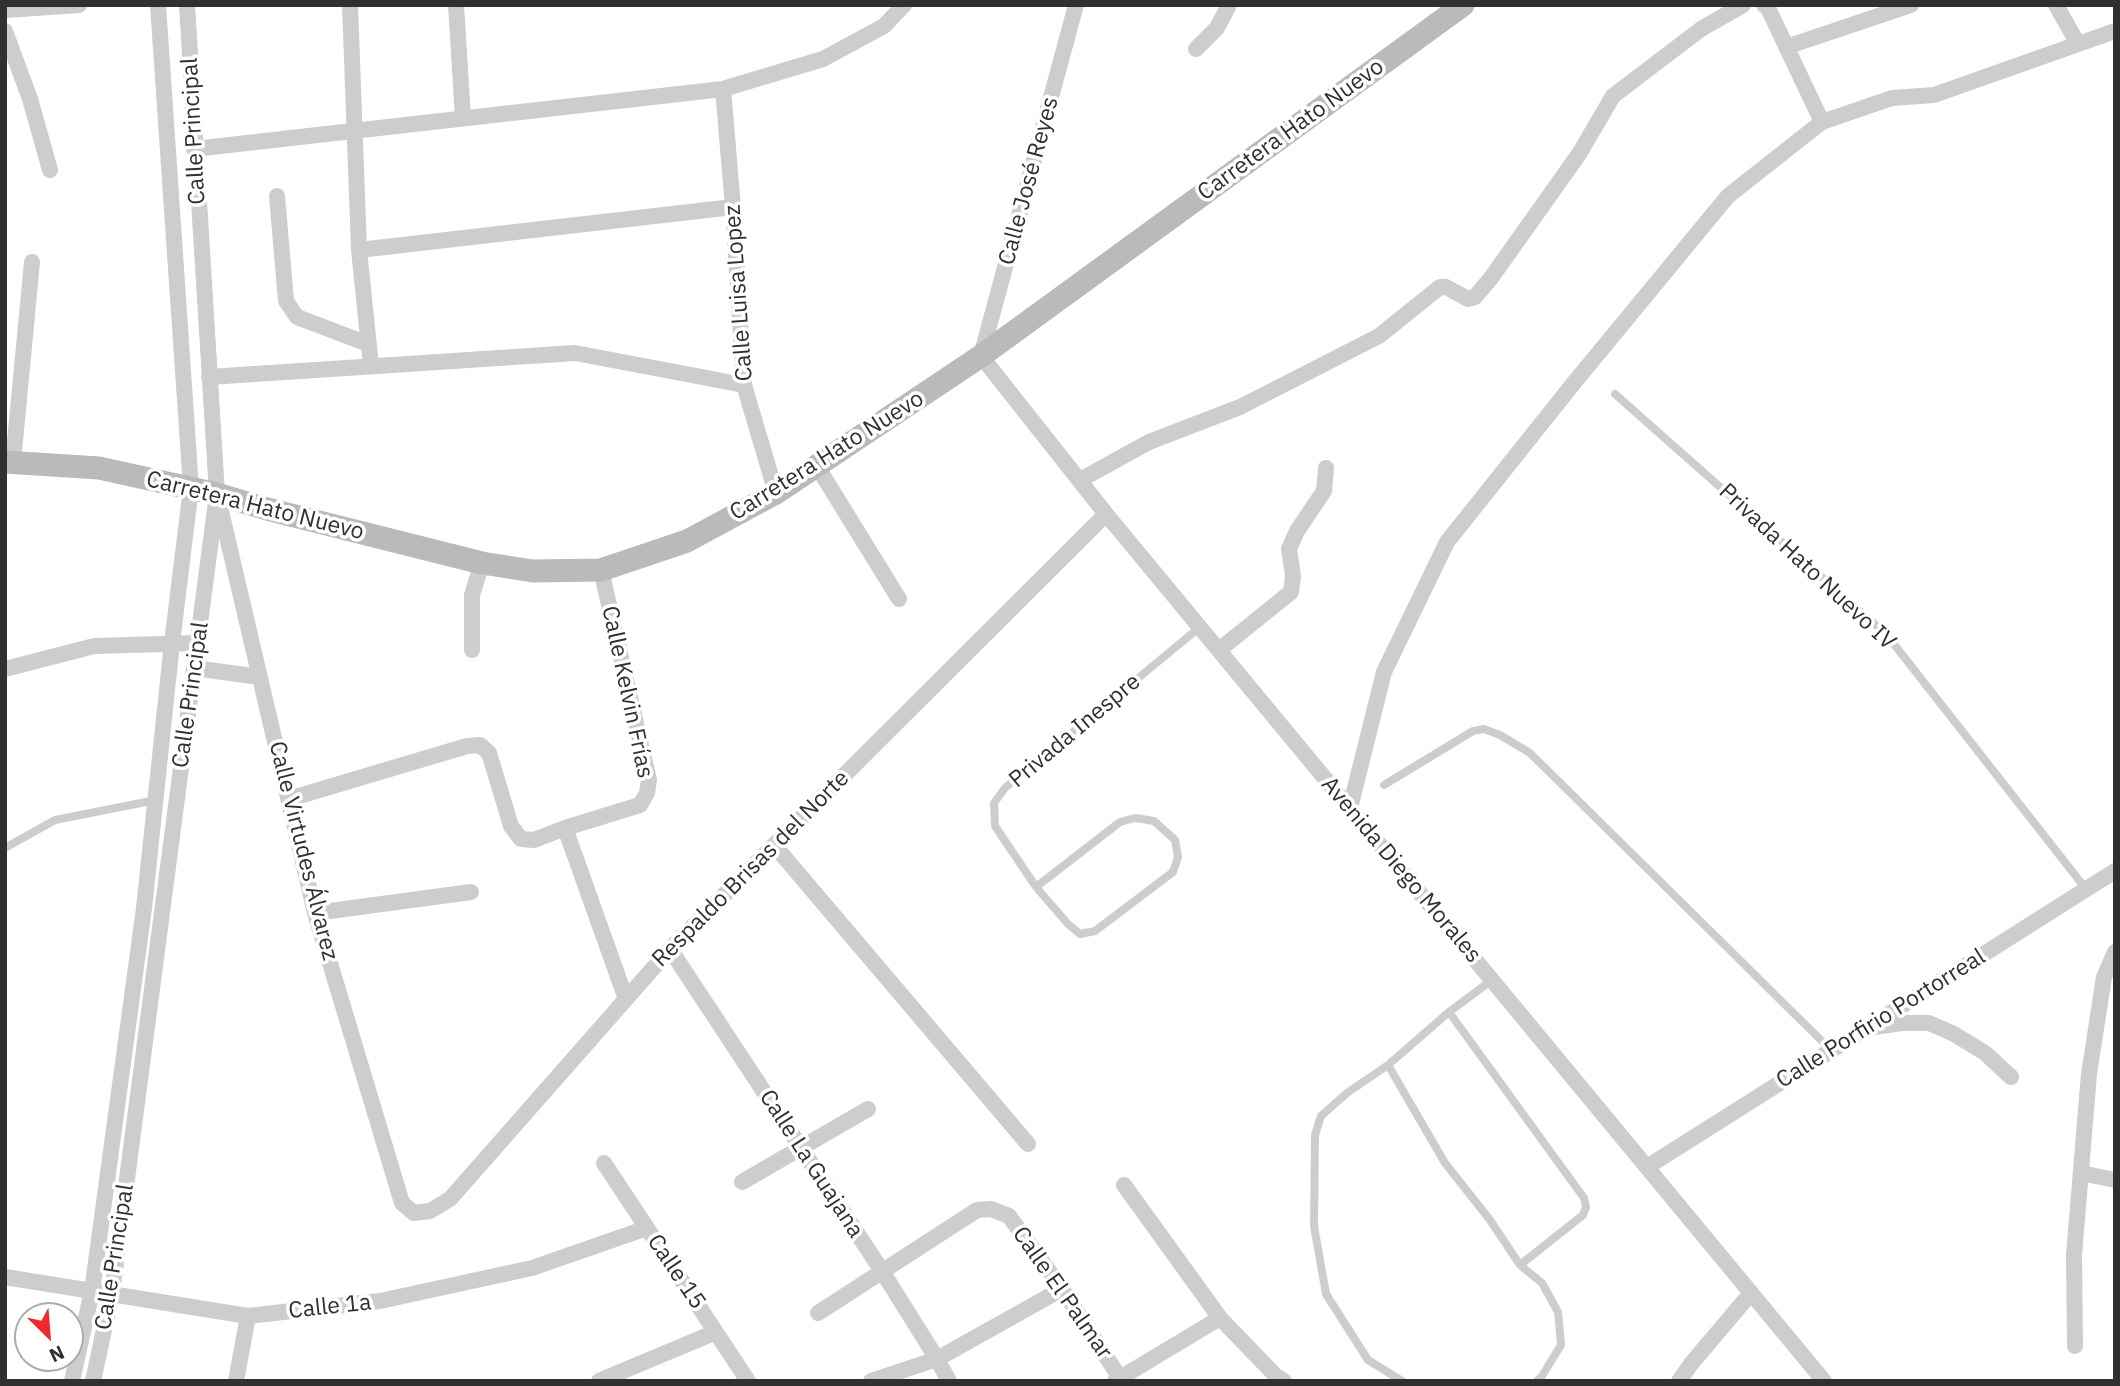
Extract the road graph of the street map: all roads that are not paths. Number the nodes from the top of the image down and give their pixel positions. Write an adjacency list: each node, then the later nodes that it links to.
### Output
1 (79, 5): 14 (street)
2 (158, 5): 40 (street, Calle Principal)
3 (187, 5): 24 (street, Calle Principal)
4 (350, 5): 23 (street)
5 (456, 5): 21 (street)
6 (904, 5): 20 (street)
7 (1076, 5): 31 (street, Calle José Reyes)
8 (1229, 5): 19 (street)
9 (1463, 5): 31 (main road, Carretera Hato Nuevo)
10 (1743, 5): 39 (street)
11 (1764, 5): 18 (street)
12 (1911, 5): 18 (street)
13 (2056, 5): 17 (street)
14 (5, 10)
15 (5, 31): 25 (street)
16 (2115, 31): 17 (street)
17 (2078, 44): 22 (street)
18 (1787, 47): 22 (street)
19 (1196, 49)
20 (723, 89): 21 (street); 27 (street, Calle Luisa Lopez)
21 (463, 118): 23 (street)
22 (1822, 122): 58 (street)
23 (355, 130): 24 (street); 28 (street)
24 (194, 149): 33 (street, Calle Principal)
25 (50, 170)
26 (276, 196): 30 (street)
27 (733, 207): 28 (street); 34 (street, Calle Luisa Lopez)
28 (359, 250): 30 (street)
29 (32, 262): 36 (street)
30 (369, 344): 32 (street)
31 (981, 356): 37 (main road, Carretera Hato Nuevo); 39 (street, Avenida Diego Morales)
32 (371, 366): 33 (street); 34 (street)
33 (209, 377): 41 (street, Calle Principal)
34 (744, 385): 42 (street, Calle Luisa Lopez)
35 (1615, 394): 64 (lane, Privada Hato Nuevo IV)
36 (9, 462): 40 (main road, Carretera Hato Nuevo)
37 (817, 466): 42 (main road, Carretera Hato Nuevo); 46 (street)
38 (1326, 467): 51 (street)
39 (1080, 481): 43 (street, Avenida Diego Morales)
40 (191, 488): 41 (main road, Carretera Hato Nuevo); 48 (street, Calle Principal)
41 (217, 494): 44 (main road, Carretera Hato Nuevo); 49 (street, Calle Principal); 54 (street, Calle Virtudes Álvarez)
42 (776, 494): 45 (main road, Carretera Hato Nuevo)
43 (1106, 514): 47 (street, Avenida Diego Morales); 60 (street, Respaldo Brisas del Norte)
44 (482, 563): 45 (main road, Carretera Hato Nuevo); 50 (street)
45 (601, 570): 59 (street, Calle Kelvin Frías)
46 (899, 599)
47 (1200, 627): 51 (street, Avenida Diego Morales); 63 (lane, Privada Inespre)
48 (172, 643): 49 (street); 53 (street); 57 (street, Calle Principal)
49 (198, 643): 52 (street, Calle Principal)
50 (472, 650)
51 (1219, 650): 58 (street, Avenida Diego Morales)
52 (194, 668): 54 (street); 92 (street, Calle Principal)
53 (5, 669)
54 (260, 677): 56 (street, Calle Virtudes Álvarez)
55 (1384, 785): 73 (lane)
56 (289, 799): 59 (street, Calle Kelvin Frías); 66 (street, Calle Virtudes Álvarez)
57 (156, 800): 61 (lane); 91 (street, Calle Principal)
58 (1350, 808): 69 (street, Avenida Diego Morales)
59 (565, 828): 70 (street)
60 (774, 845): 67 (street, Respaldo Brisas del Norte); 77 (street)
61 (5, 848)
62 (2115, 871): 64 (street, Calle Porfirio Portorreal)
63 (1036, 887): 63 (lane, Privada Inespre)
64 (2086, 889): 72 (street, Calle Porfirio Portorreal)
65 (471, 892): 66 (street)
66 (316, 913): 85 (street, Calle Virtudes Álvarez)
67 (670, 949): 70 (street, Respaldo Brisas del Norte); 78 (street, Calle La Guajana)
68 (2115, 952): 81 (street)
69 (1492, 980): 71 (lane); 80 (street, Avenida Diego Morales)
70 (626, 999): 85 (street, Respaldo Brisas del Norte)
71 (1449, 1012): 74 (lane); 87 (lane)
72 (1866, 1028): 73 (street, Calle Porfirio Portorreal); 75 (street)
73 (1831, 1050): 80 (street, Calle Porfirio Portorreal)
74 (1388, 1065): 87 (lane); 109 (lane)
75 (2011, 1077)
76 (868, 1109): 78 (street)
77 (1028, 1144)
78 (801, 1148): 83 (street); 88 (street, Calle La Guajana)
79 (604, 1163): 86 (street, Calle 15)
80 (1647, 1167): 93 (street, Avenida Diego Morales)
81 (2081, 1173): 82 (street); 98 (street)
82 (2115, 1180)
83 (742, 1182)
84 (1124, 1185): 96 (street)
85 (402, 1203)
86 (647, 1228): 95 (street, Calle 1a); 97 (street, Calle 15)
87 (1520, 1265): 110 (lane)
88 (882, 1271): 90 (street, Calle El Palmar); 94 (street, Calle El Palmar); 99 (street, Calle La Guajana)
89 (5, 1277): 91 (street, Calle 1a)
90 (1062, 1289): 99 (street); 100 (street, Calle El Palmar)
91 (92, 1290): 92 (street, Calle 1a); 101 (street, Calle Principal)
92 (112, 1293): 95 (street, Calle 1a); 102 (street, Calle Principal)
93 (1751, 1293): 111 (street); 112 (street, Avenida Diego Morales)
94 (818, 1313)
95 (248, 1316): 103 (street)
96 (1220, 1318): 100 (street); 108 (street)
97 (716, 1332): 104 (street); 105 (street, Calle 15)
98 (2075, 1346)
99 (937, 1359): 106 (street); 107 (street, Calle La Guajana)
100 (1119, 1380)
101 (72, 1381)
102 (93, 1381)
103 (236, 1381)
104 (599, 1381)
105 (748, 1381)
106 (871, 1381)
107 (949, 1381)
108 (1284, 1381)
109 (1402, 1381)
110 (1537, 1381)
111 (1679, 1381)
112 (1824, 1381)

